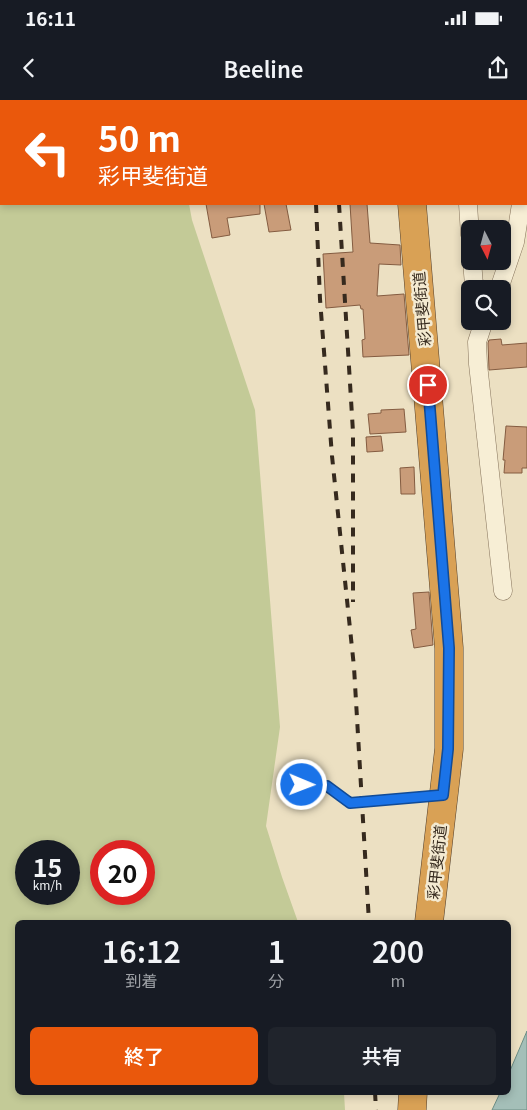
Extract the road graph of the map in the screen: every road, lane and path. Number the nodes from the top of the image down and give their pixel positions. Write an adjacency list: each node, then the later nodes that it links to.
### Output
1 (412, 205): 9 (highway, 彩甲斐街道)
2 (468, 205): 4 (street)
3 (521, 205): 5 (street)
4 (469, 220)
5 (502, 280)
6 (481, 330): 7 (street)
7 (503, 591)
8 (302, 785): 9 (lane)
9 (443, 795): 10 (highway, 彩甲斐街道)
10 (429, 920)
11 (413, 1095): 12 (highway)
12 (412, 1110)

